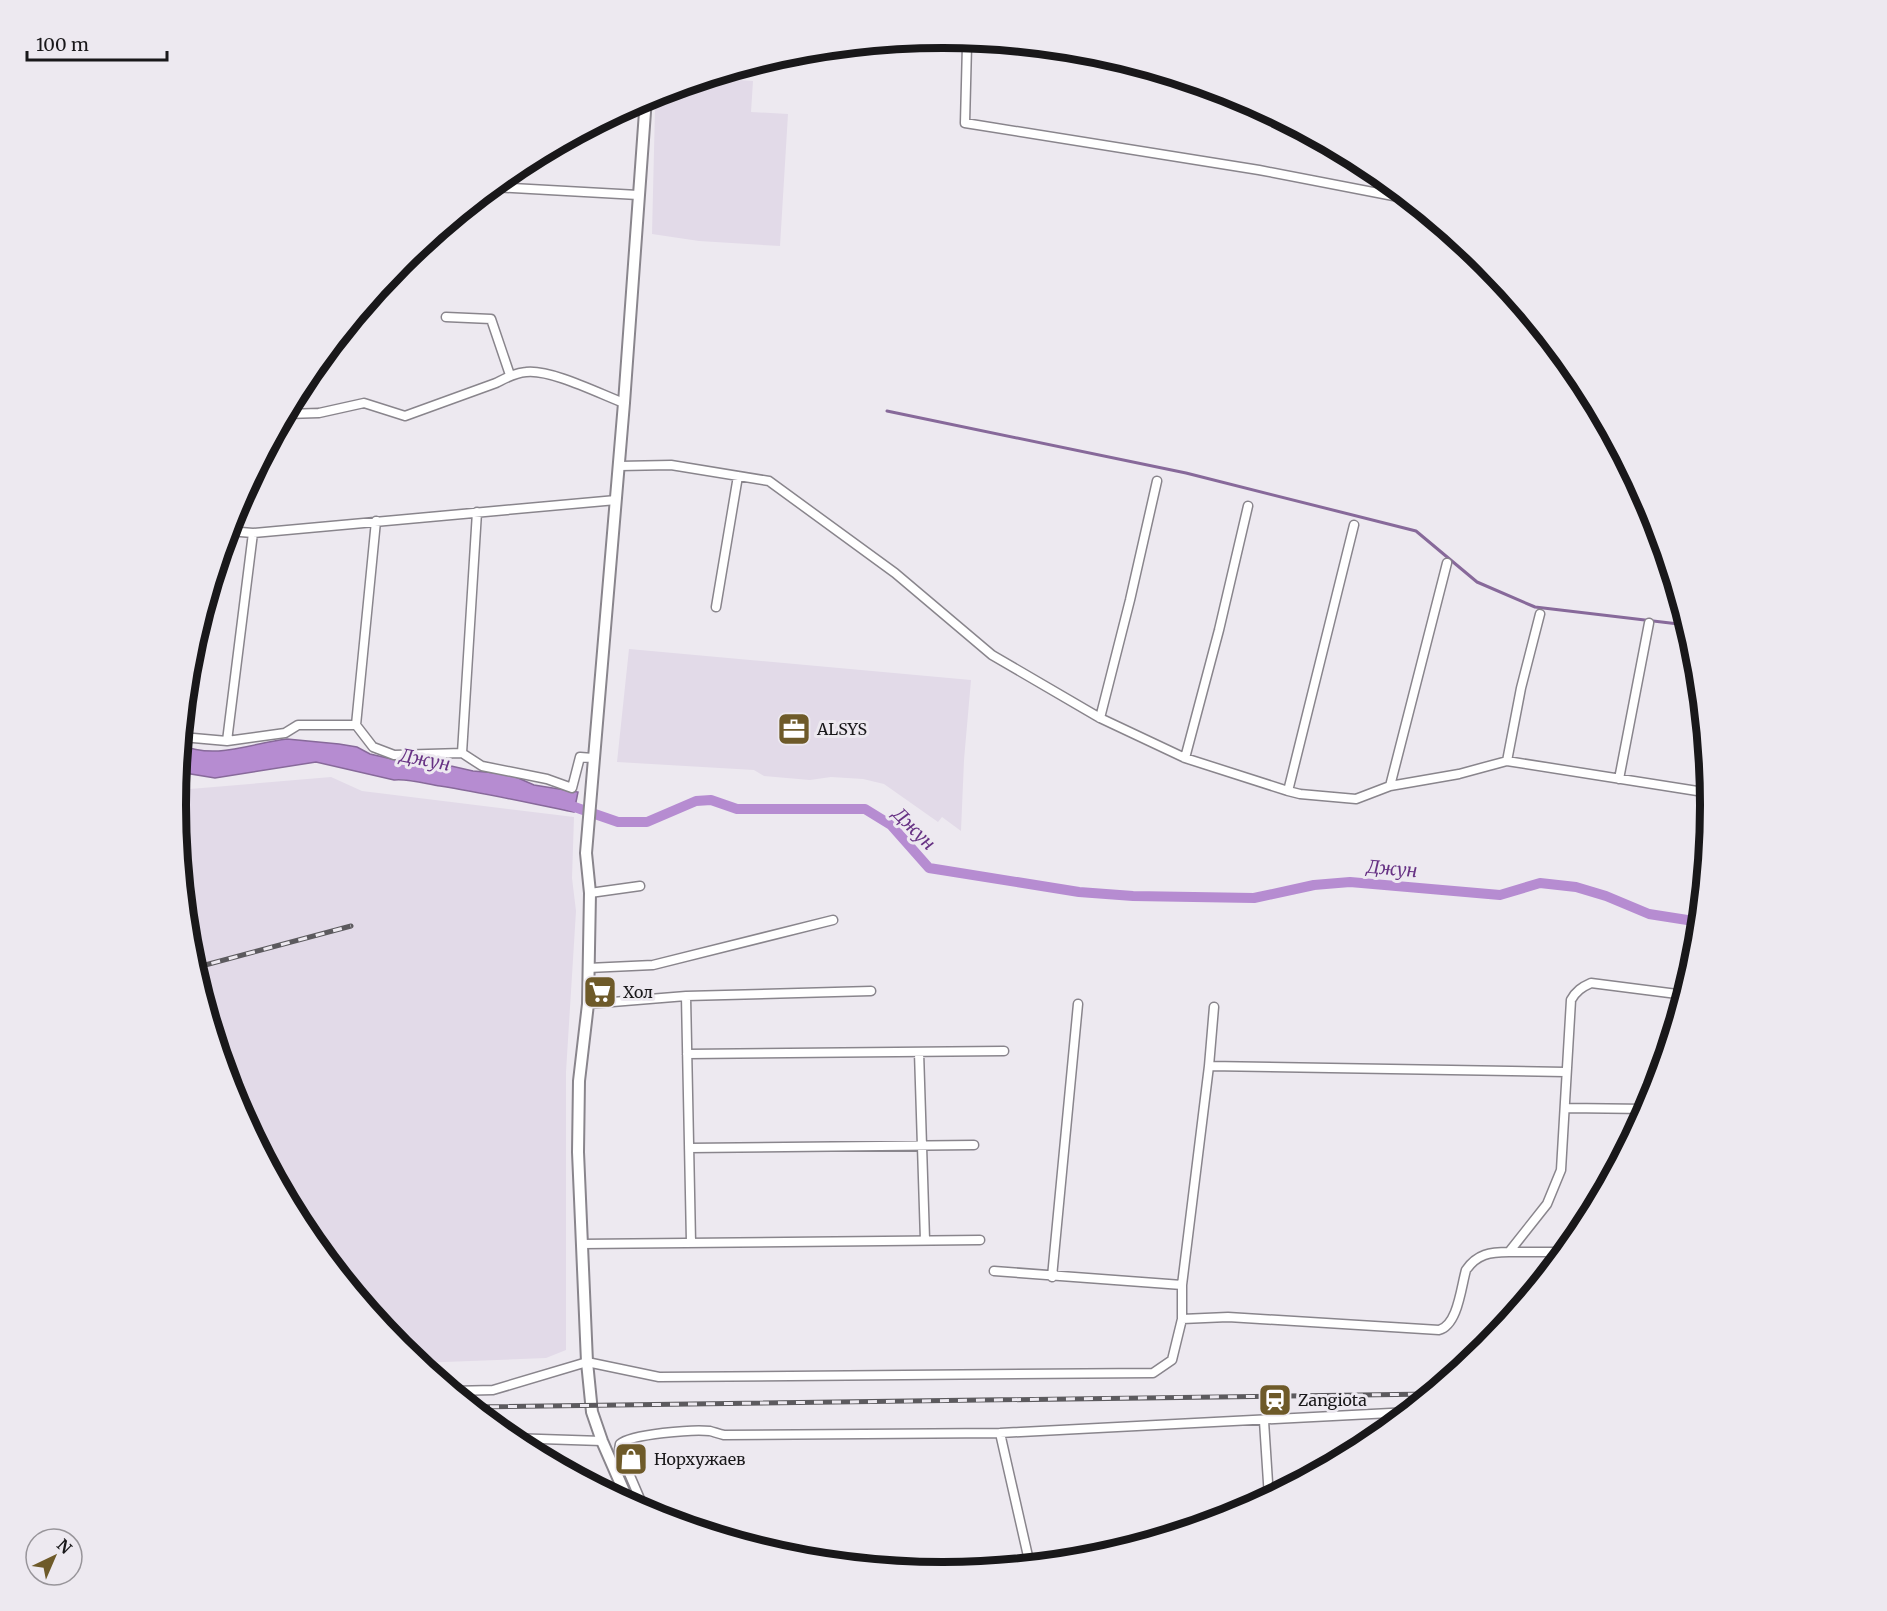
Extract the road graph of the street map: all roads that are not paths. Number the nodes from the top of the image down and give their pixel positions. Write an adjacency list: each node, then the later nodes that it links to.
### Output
1 (967, 49): 5 (street)
2 (645, 110): 4 (main road)
3 (506, 188): 4 (street)
4 (638, 195): 8 (main road)
5 (1392, 196)
6 (446, 317): 7 (street)
7 (510, 375): 8 (street); 9 (street)
8 (624, 403): 10 (main road)
9 (296, 414)
10 (619, 466): 11 (street); 13 (main road)
11 (738, 476): 21 (street); 24 (street)
12 (1157, 481): 24 (street)
13 (616, 500): 15 (street); 29 (main road)
14 (1248, 506): 30 (street)
15 (477, 512): 16 (street); 28 (street)
16 (376, 521): 19 (street); 25 (street)
17 (1354, 525): 34 (street)
18 (238, 532): 19 (street)
19 (253, 533): 27 (street)
20 (1447, 563): 33 (street)
21 (716, 607)
22 (1540, 614): 31 (street)
23 (1649, 623): 32 (street)
24 (1100, 718): 30 (street)
25 (356, 725): 27 (street); 28 (street)
26 (189, 738): 27 (street)
27 (227, 741)
28 (462, 753): 29 (street)
29 (593, 758): 37 (main road)
30 (1185, 758): 34 (street)
31 (1507, 761): 32 (street); 33 (street)
32 (1619, 779): 35 (street)
33 (1390, 786): 34 (street)
34 (1288, 791)
35 (1700, 792)
36 (640, 886): 37 (street)
37 (590, 893): 39 (main road)
38 (833, 920): 39 (street)
39 (588, 968): 43 (main road)
40 (871, 991): 42 (street)
41 (1677, 994): 50 (street)
42 (686, 996): 43 (street); 48 (street)
43 (588, 1004): 59 (main road)
44 (1077, 1004): 63 (street)
45 (1214, 1007): 49 (street)
46 (919, 1052): 47 (street); 48 (street); 53 (street)
47 (1004, 1052)
48 (687, 1054): 55 (street)
49 (1209, 1066): 50 (street); 64 (street)
50 (1565, 1072): 51 (street)
51 (1566, 1108): 52 (street); 60 (street)
52 (1637, 1109)
53 (924, 1144): 54 (street); 55 (street); 56 (street)
54 (975, 1145)
55 (689, 1148): 58 (street)
56 (925, 1240): 57 (street); 58 (street)
57 (980, 1240)
58 (691, 1242): 59 (street)
59 (581, 1244): 66 (main road)
60 (1509, 1252): 61 (street); 65 (street)
61 (1555, 1252)
62 (994, 1271): 63 (street)
63 (1052, 1276): 64 (street)
64 (1182, 1285): 65 (street)
65 (1182, 1319): 66 (street)
66 (587, 1362): 67 (street); 72 (main road)
67 (463, 1391)
68 (1395, 1413): 69 (street)
69 (1264, 1420): 70 (street); 73 (street)
70 (1000, 1433): 75 (street); 76 (street)
71 (529, 1439): 72 (street)
72 (602, 1441): 74 (main road)
73 (1268, 1490)
74 (624, 1492)
75 (640, 1499)
76 (1028, 1558)

